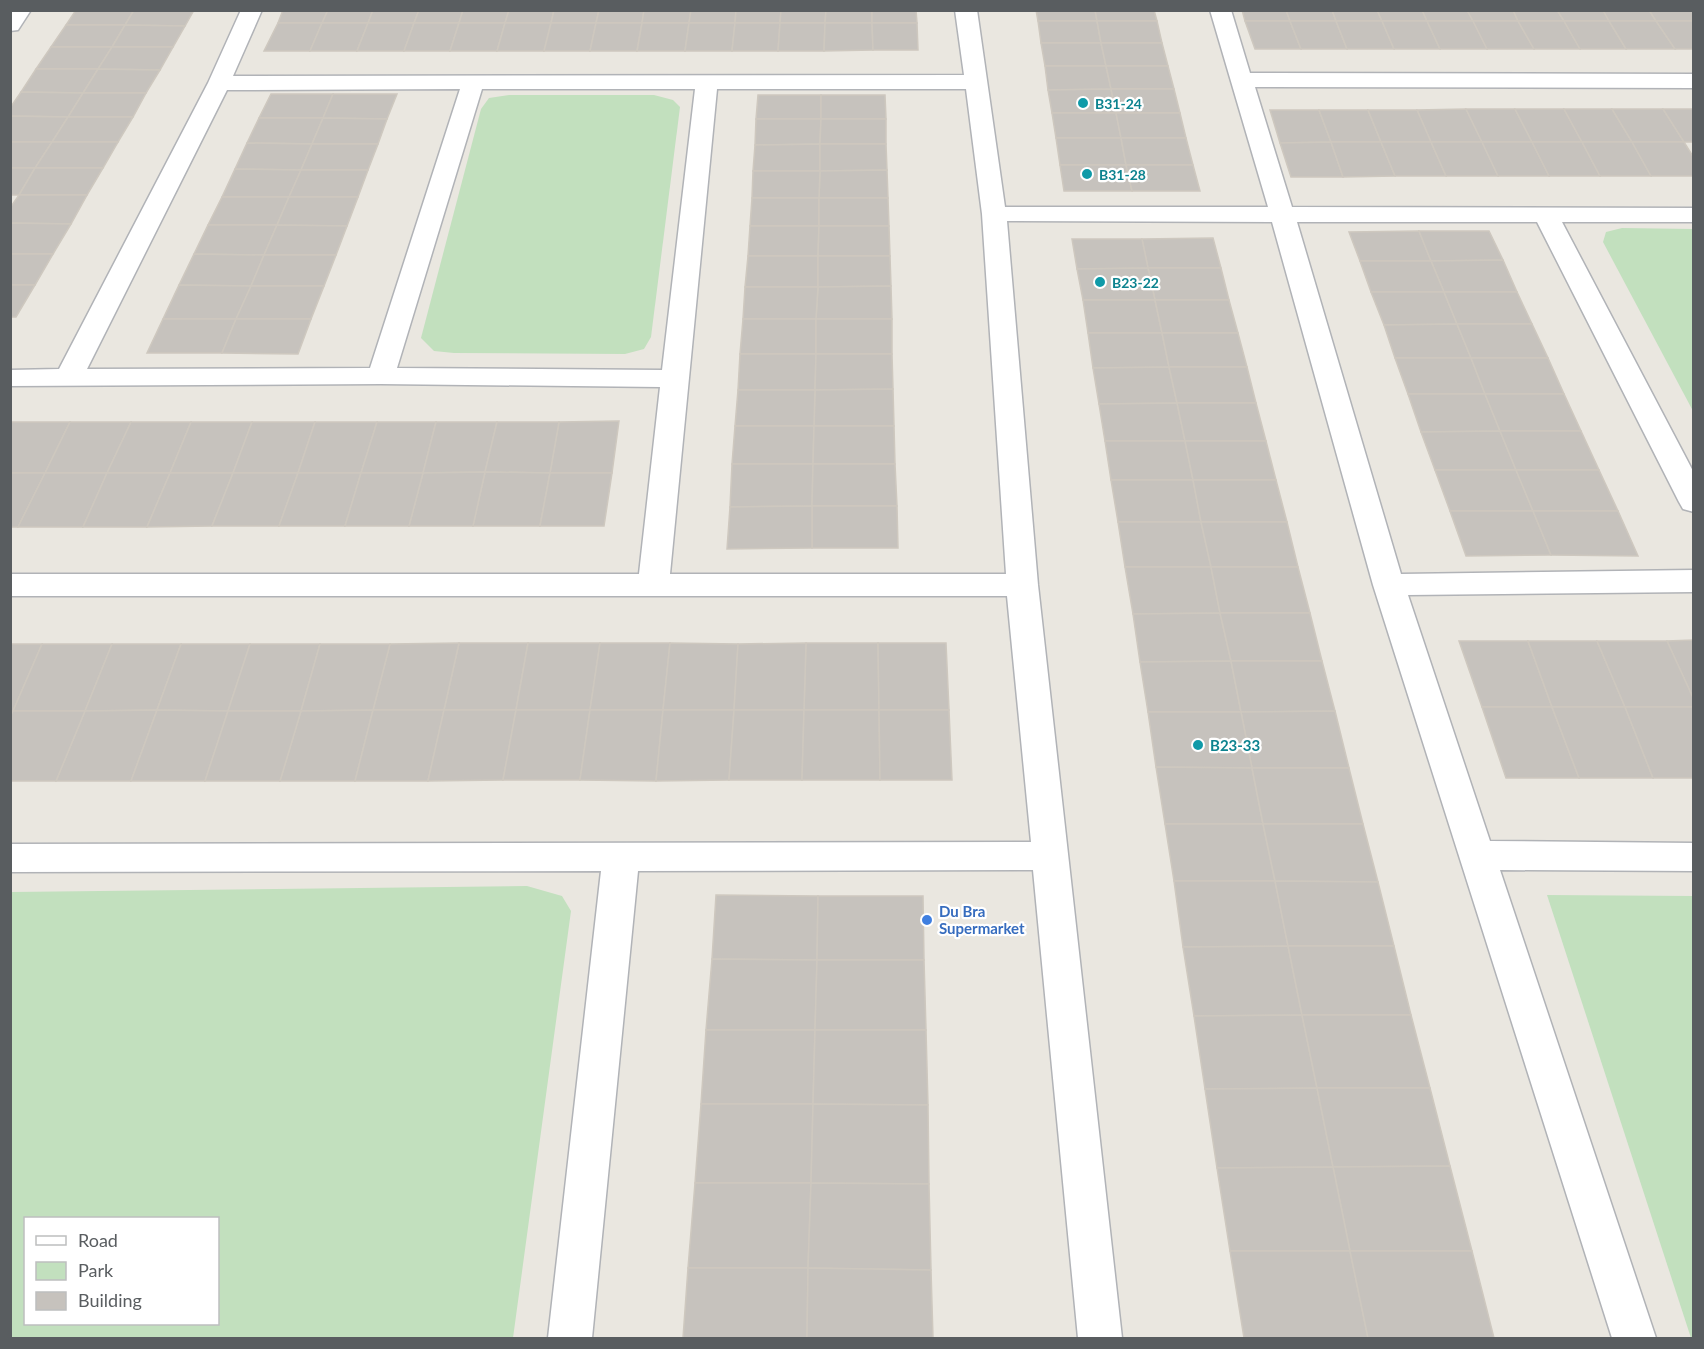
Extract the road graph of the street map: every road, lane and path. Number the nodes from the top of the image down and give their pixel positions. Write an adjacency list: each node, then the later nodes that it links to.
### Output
1 (21, 10): 5 (street)
2 (252, 10): 10 (street)
3 (966, 10): 9 (street)
4 (1220, 10): 6 (street)
5 (10, 25)
6 (1241, 80): 8 (street); 13 (street)
7 (707, 81): 9 (street); 11 (street); 19 (street)
8 (1694, 81)
9 (975, 82): 12 (street)
10 (219, 83): 11 (street); 17 (street)
11 (472, 83): 16 (street)
12 (994, 214): 13 (street); 24 (street)
13 (1282, 214): 14 (street); 25 (street)
14 (1546, 215): 15 (street); 20 (street)
15 (1694, 215)
16 (381, 376): 17 (street); 19 (street)
17 (69, 377): 18 (street)
18 (10, 378)
19 (676, 379): 23 (street)
20 (1694, 502)
21 (1694, 581): 25 (street)
22 (10, 585): 23 (street)
23 (652, 585): 24 (street)
24 (1022, 585): 27 (street)
25 (1389, 585): 26 (street)
26 (1477, 855): 28 (street); 33 (street)
27 (1050, 856): 30 (street); 32 (street)
28 (1694, 857)
29 (10, 858): 30 (street)
30 (621, 858): 31 (street)
31 (570, 1338)
32 (1100, 1338)
33 (1634, 1338)

